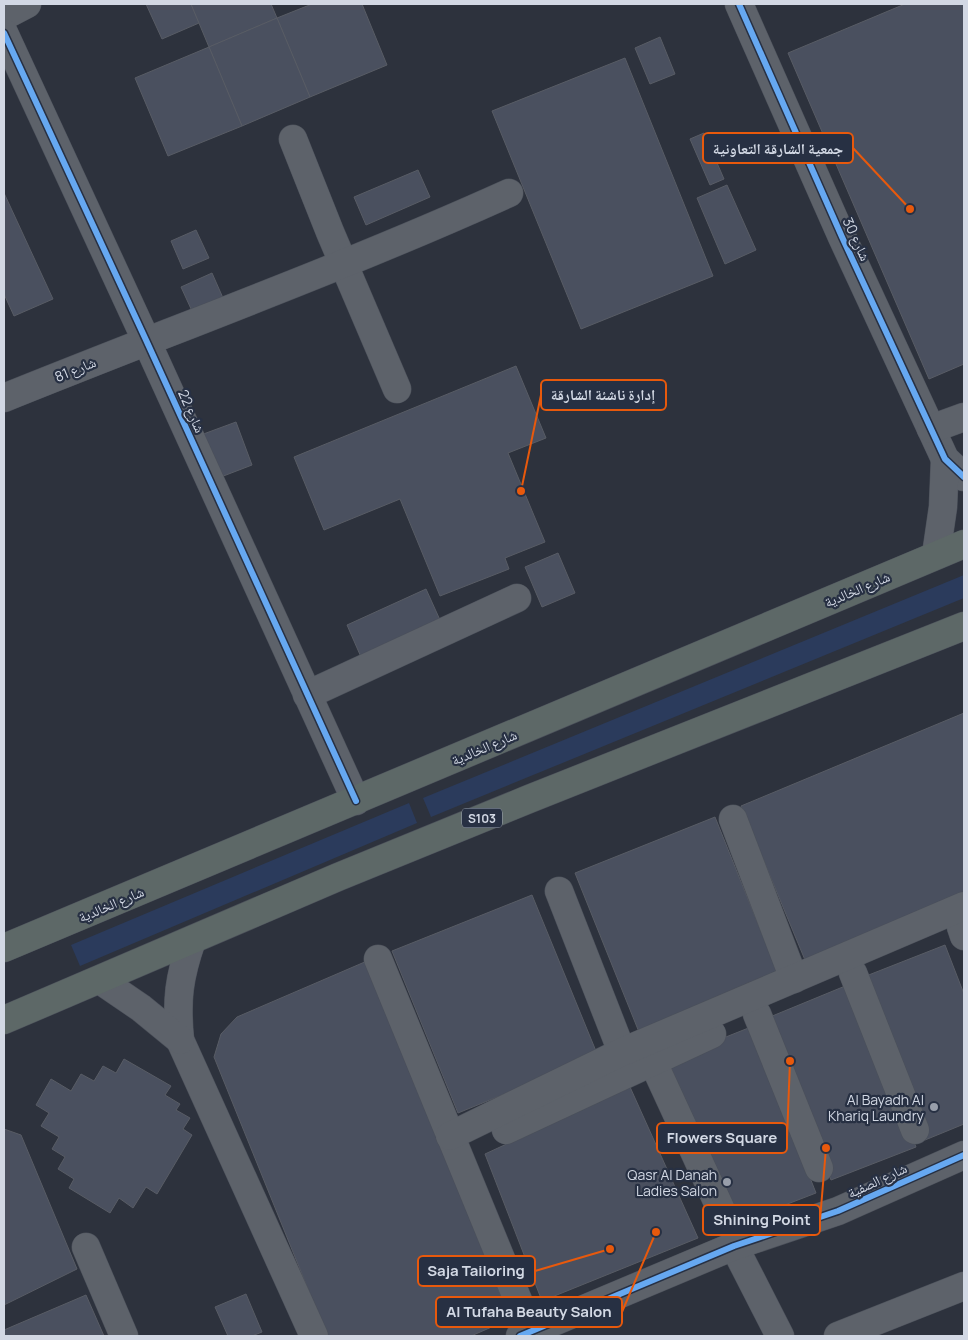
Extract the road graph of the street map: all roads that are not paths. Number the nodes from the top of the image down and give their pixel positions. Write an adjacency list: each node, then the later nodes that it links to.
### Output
1 (27, 4): 3 (street)
2 (739, 4): 12 (street, شارع 30)
3 (4, 16)
4 (4, 33): 8 (street, شارع 22)
5 (293, 139): 7 (street)
6 (509, 193): 7 (street, شارع 81)
7 (344, 264): 8 (street, شارع 81); 9 (street)
8 (146, 340): 10 (street, شارع 81); 18 (street, شارع 22)
9 (398, 389)
10 (4, 398)
11 (964, 417): 12 (street)
12 (931, 429): 13 (street, شارع 30)
13 (958, 463): 15 (street, شارع 30)
14 (964, 544): 15 (main road, شارع الخالدية)
15 (936, 555): 19 (main road, شارع الخالدية)
16 (517, 598): 18 (street)
17 (964, 626): 23 (main road, S103)
18 (307, 695): 19 (street, شارع 22)
19 (356, 801): 24 (main road, شارع الخالدية)
20 (733, 819): 27 (street)
21 (559, 891): 32 (street)
22 (963, 924): 26 (street); 27 (street)
23 (192, 940): 28 (main road, S103); 31 (street)
24 (4, 948)
25 (378, 959): 35 (street)
26 (853, 973): 29 (street); 34 (street)
27 (794, 979): 32 (street)
28 (100, 980): 30 (main road, S103); 31 (street)
29 (757, 1014): 33 (street); 37 (street)
30 (4, 1020)
31 (180, 1040): 44 (street)
32 (622, 1052): 35 (street)
33 (652, 1060): 35 (street); 38 (street)
34 (915, 1130)
35 (453, 1144): 42 (street)
36 (964, 1155): 39 (street, شارع الصفية)
37 (819, 1168)
38 (723, 1214)
39 (734, 1246): 42 (street, شارع الصفية); 45 (street)
40 (86, 1247): 43 (street)
41 (964, 1286): 46 (street)
42 (526, 1334)
43 (124, 1336)
44 (314, 1336)
45 (780, 1336)
46 (838, 1336)

